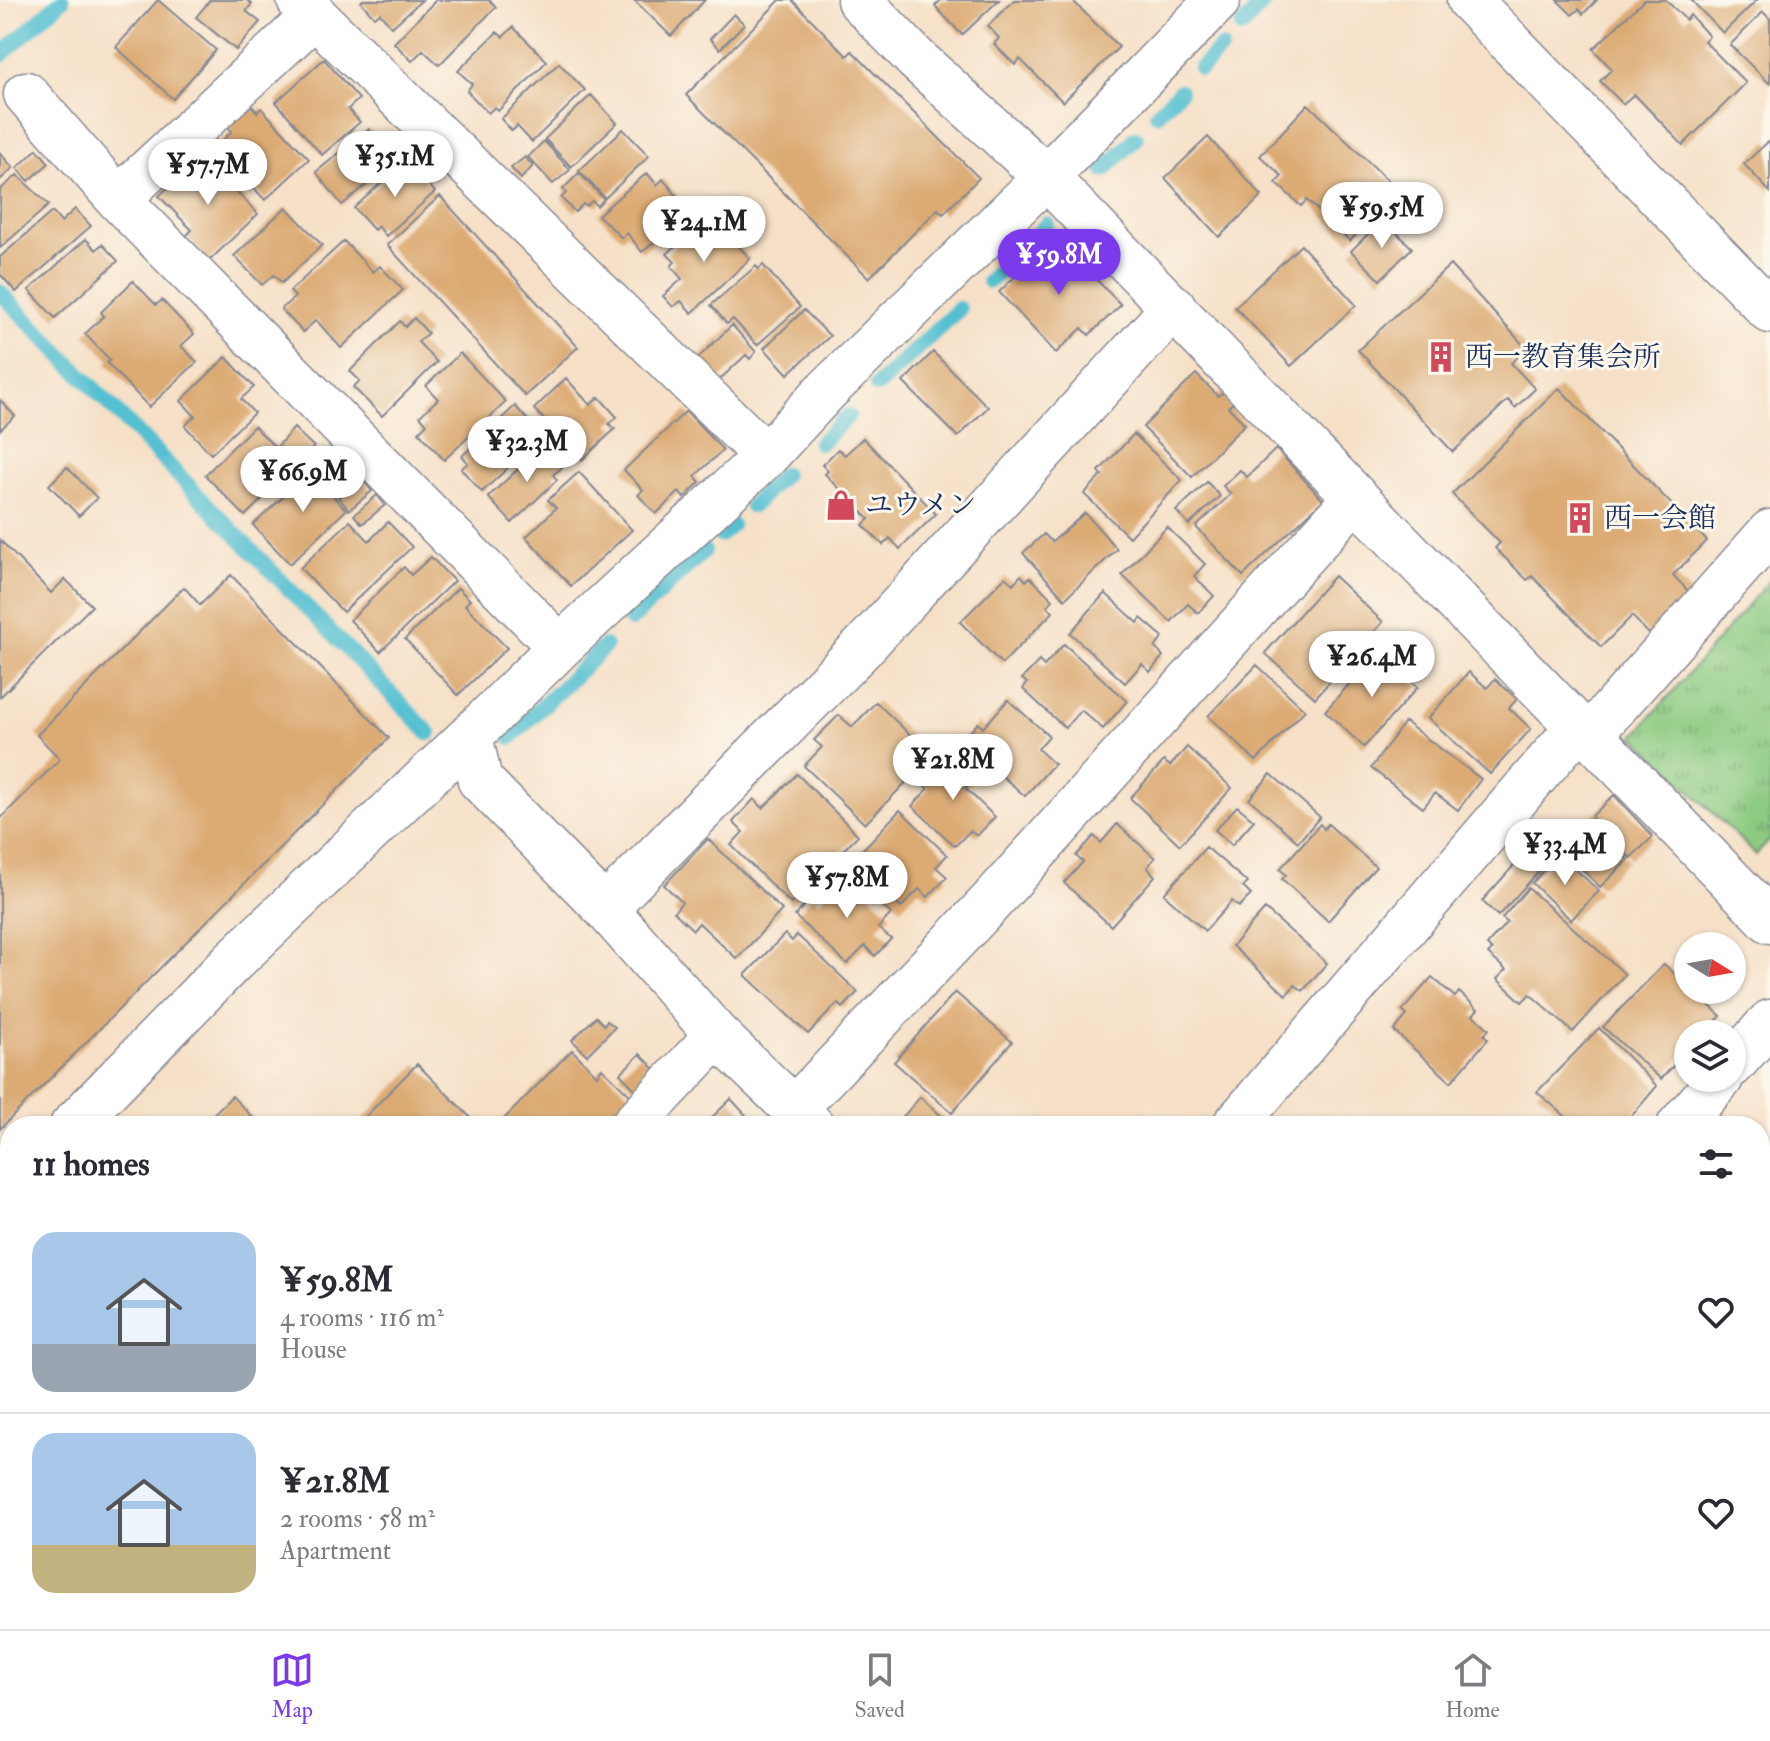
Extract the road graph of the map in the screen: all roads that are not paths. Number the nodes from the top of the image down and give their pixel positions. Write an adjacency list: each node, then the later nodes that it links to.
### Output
1 (859, 0): 6 (street)
2 (1218, 0): 6 (street)
3 (1469, 0): 9 (street)
4 (307, 8): 7 (street); 10 (street)
5 (26, 94): 7 (street)
6 (1046, 177): 8 (street); 10 (street)
7 (118, 199): 13 (street)
8 (1174, 307): 11 (street); 16 (street)
9 (1770, 311)
10 (766, 456): 13 (street)
11 (1355, 498): 14 (street); 25 (street)
12 (1770, 532): 14 (street)
13 (560, 647): 15 (street)
14 (1584, 731): 17 (street); 26 (street)
15 (470, 736): 16 (street); 22 (street)
16 (605, 908): 19 (street)
17 (1770, 921)
18 (1770, 1022): 20 (street)
19 (717, 1035): 23 (street); 24 (street)
20 (1746, 1049)
21 (1709, 1092): 27 (street)
22 (82, 1116)
23 (641, 1116)
24 (803, 1116)
25 (805, 1116)
26 (1243, 1116)
27 (1688, 1116)

